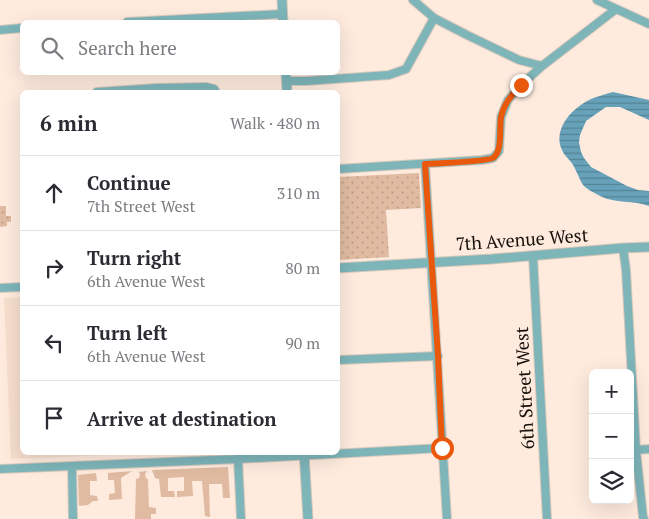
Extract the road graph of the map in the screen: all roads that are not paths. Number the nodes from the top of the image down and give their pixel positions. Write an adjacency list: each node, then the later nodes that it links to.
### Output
1 (282, 0): 5 (street)
2 (413, 0): 6 (street)
3 (597, 0): 4 (street)
4 (616, 9): 8 (street); 11 (street)
5 (283, 18): 7 (street)
6 (434, 18): 11 (street); 12 (street)
7 (205, 20)
8 (649, 24)
9 (20, 28): 10 (street)
10 (0, 30)
11 (542, 66): 16 (street)
12 (287, 77): 15 (street)
13 (126, 90): 14 (street)
14 (215, 90)
15 (288, 90)
16 (425, 164): 17 (street); 21 (street)
17 (340, 169)
18 (649, 247): 19 (street, 7th Avenue West)
19 (623, 248): 20 (street, 7th Avenue West); 29 (street)
20 (533, 256): 21 (street, 7th Avenue West); 40 (street, 6th Street West)
21 (431, 263): 22 (street, 7th Avenue West); 25 (street)
22 (340, 268)
23 (20, 287): 24 (street)
24 (0, 288)
25 (438, 356): 26 (street); 27 (street)
26 (340, 360)
27 (442, 448): 30 (street); 39 (street)
28 (649, 449): 29 (street)
29 (636, 450): 41 (street)
30 (340, 452)
31 (292, 455): 33 (street)
32 (305, 455): 38 (street)
33 (238, 459): 34 (street); 37 (street)
34 (72, 466): 35 (street); 36 (street)
35 (0, 469)
36 (73, 519)
37 (241, 519)
38 (308, 519)
39 (447, 519)
40 (548, 519)
41 (644, 519)

